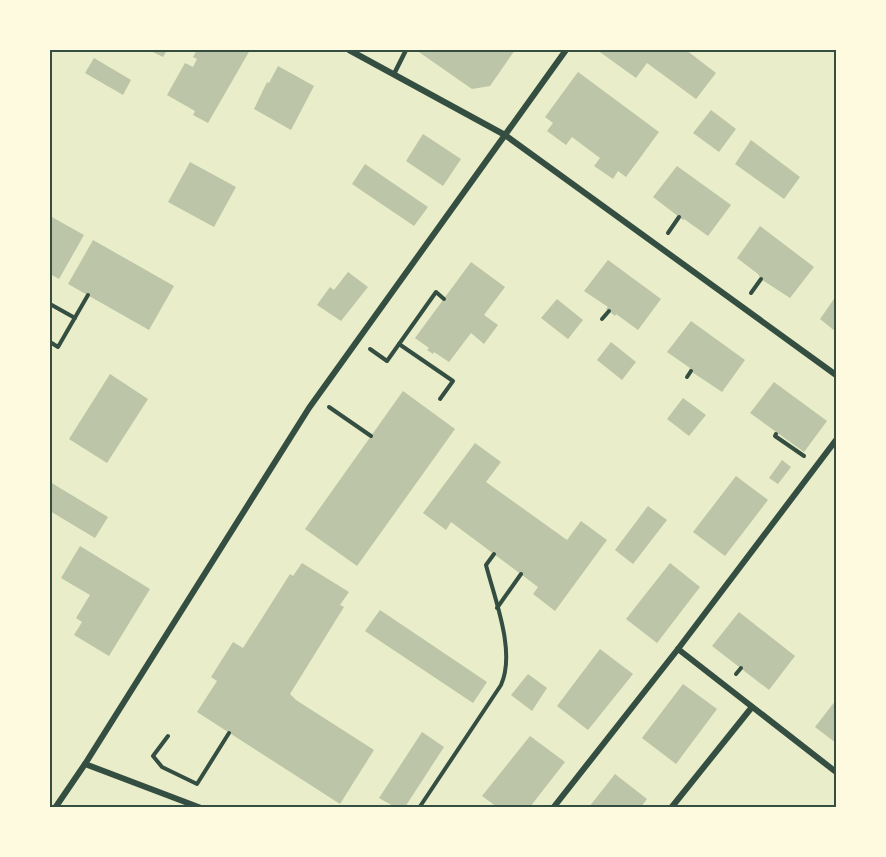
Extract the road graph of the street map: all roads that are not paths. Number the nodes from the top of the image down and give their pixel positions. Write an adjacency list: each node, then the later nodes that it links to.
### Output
1 (349, 50): 4 (street)
2 (406, 50): 4 (lane)
3 (566, 50): 5 (street)
4 (394, 74): 5 (street)
5 (505, 135): 6 (street); 10 (street)
6 (837, 375)
7 (837, 440): 8 (street)
8 (678, 649): 9 (street); 14 (street)
9 (752, 707): 11 (street); 15 (street)
10 (85, 764): 12 (street); 13 (street)
11 (837, 772)
12 (55, 807)
13 (201, 807)
14 (553, 807)
15 (671, 807)

